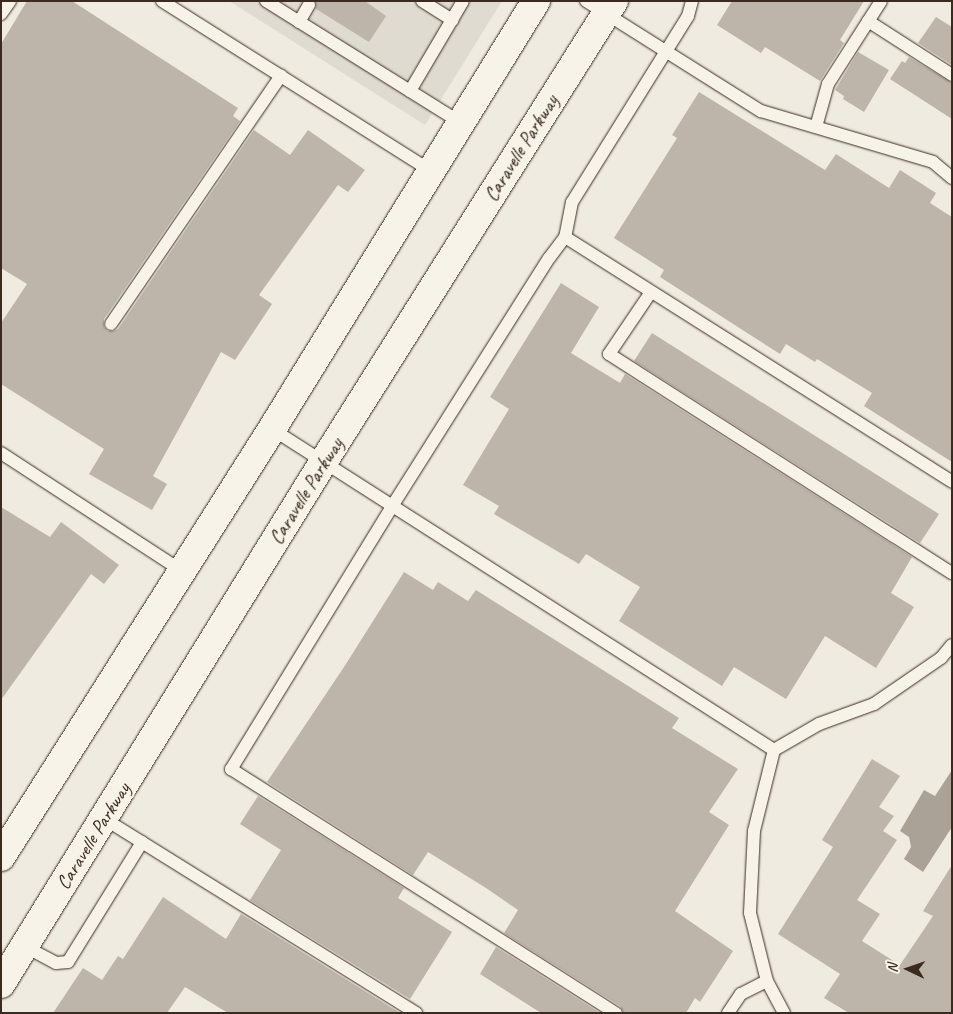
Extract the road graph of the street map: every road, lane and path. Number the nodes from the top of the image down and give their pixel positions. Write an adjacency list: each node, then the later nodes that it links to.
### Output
1 (10, 1): 11 (lane)
2 (162, 1): 17 (lane)
3 (266, 1): 14 (lane)
4 (422, 1): 12 (lane)
5 (463, 1): 12 (lane)
6 (536, 1): 19 (street)
7 (692, 1): 15 (lane)
8 (881, 1): 13 (lane)
9 (309, 5): 14 (lane)
10 (602, 5): 15 (lane); 28 (street, Caravelle Parkway)
11 (1, 14)
12 (452, 20): 18 (lane)
13 (868, 21): 16 (lane); 20 (lane)
14 (299, 22): 18 (lane)
15 (667, 52): 20 (lane); 23 (lane)
16 (952, 75)
17 (281, 76): 21 (lane); 25 (lane)
18 (410, 91): 19 (lane)
19 (461, 122): 21 (street)
20 (816, 127): 22 (lane)
21 (431, 171): 26 (street)
22 (952, 178)
23 (565, 237): 24 (lane); 30 (lane)
24 (651, 292): 29 (lane); 32 (lane)
25 (111, 324)
26 (272, 429): 28 (lane); 31 (street)
27 (1, 453): 31 (lane)
28 (324, 461): 30 (lane); 35 (street, Caravelle Parkway)
29 (952, 482)
30 (393, 505): 34 (lane); 42 (lane)
31 (182, 571): 37 (street)
32 (952, 573)
33 (952, 646): 34 (lane)
34 (774, 750): 39 (lane)
35 (104, 818): 36 (lane); 38 (street, Caravelle Parkway)
36 (142, 842): 38 (lane); 41 (lane)
37 (1, 857)
38 (24, 946): 40 (street, Caravelle Parkway)
39 (767, 981): 43 (lane); 44 (lane)
40 (1, 984)
41 (416, 1013)
42 (616, 1013)
43 (728, 1013)
44 (784, 1013)

